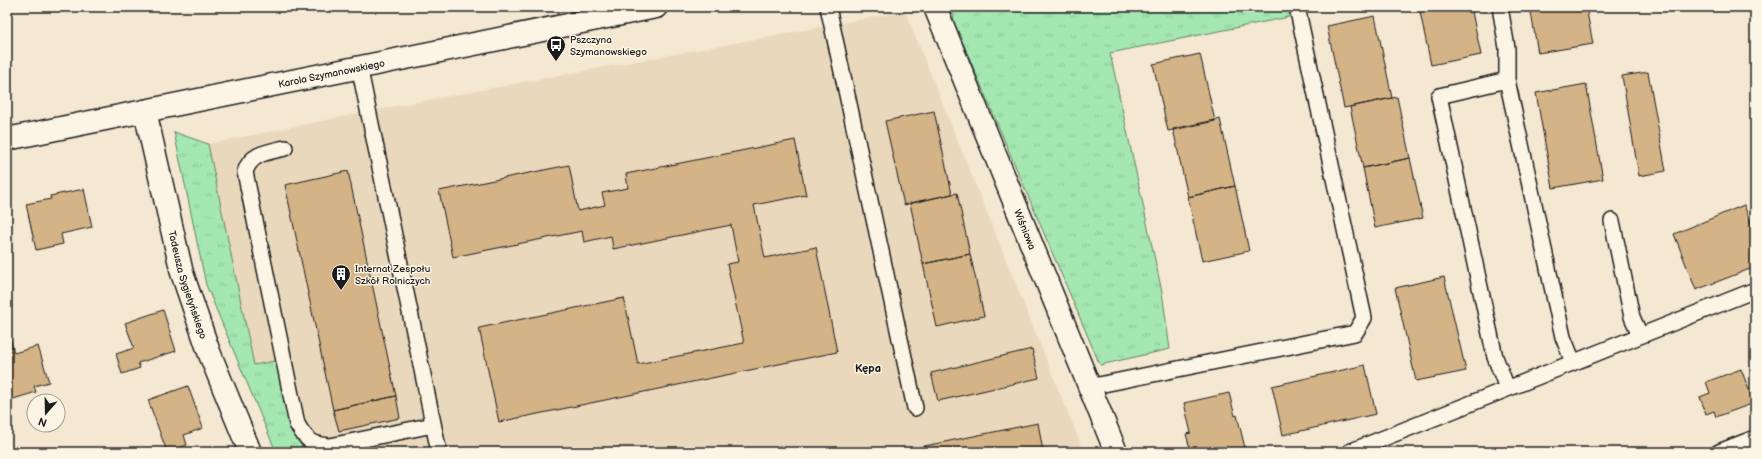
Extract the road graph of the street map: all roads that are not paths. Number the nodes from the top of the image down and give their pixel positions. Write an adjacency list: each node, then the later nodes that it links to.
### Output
1 (656, 7): 6 (street, Karola Szymanowskiego)
2 (828, 7): 17 (lane)
3 (935, 7): 15 (street, Wiśniowa)
4 (1297, 7): 15 (lane)
5 (1500, 7): 7 (lane)
6 (359, 66): 8 (street, Karola Szymanowskiego); 18 (lane)
7 (1507, 80): 14 (lane); 16 (lane)
8 (145, 110): 9 (street, Karola Szymanowskiego); 20 (street, Tadeusza Sygietyńskiego)
9 (7, 139)
10 (285, 148): 18 (lane)
11 (1612, 221): 13 (lane)
12 (1755, 290): 13 (lane)
13 (1640, 335): 14 (lane)
14 (1573, 362): 16 (lane)
15 (1089, 387): 22 (street, Wiśniowa)
16 (1507, 388): 23 (lane)
17 (915, 408)
18 (433, 425): 21 (lane)
19 (1755, 438): 24 (lane)
20 (244, 450)
21 (439, 452)
22 (1116, 452)
23 (1349, 452)
24 (1720, 452)

